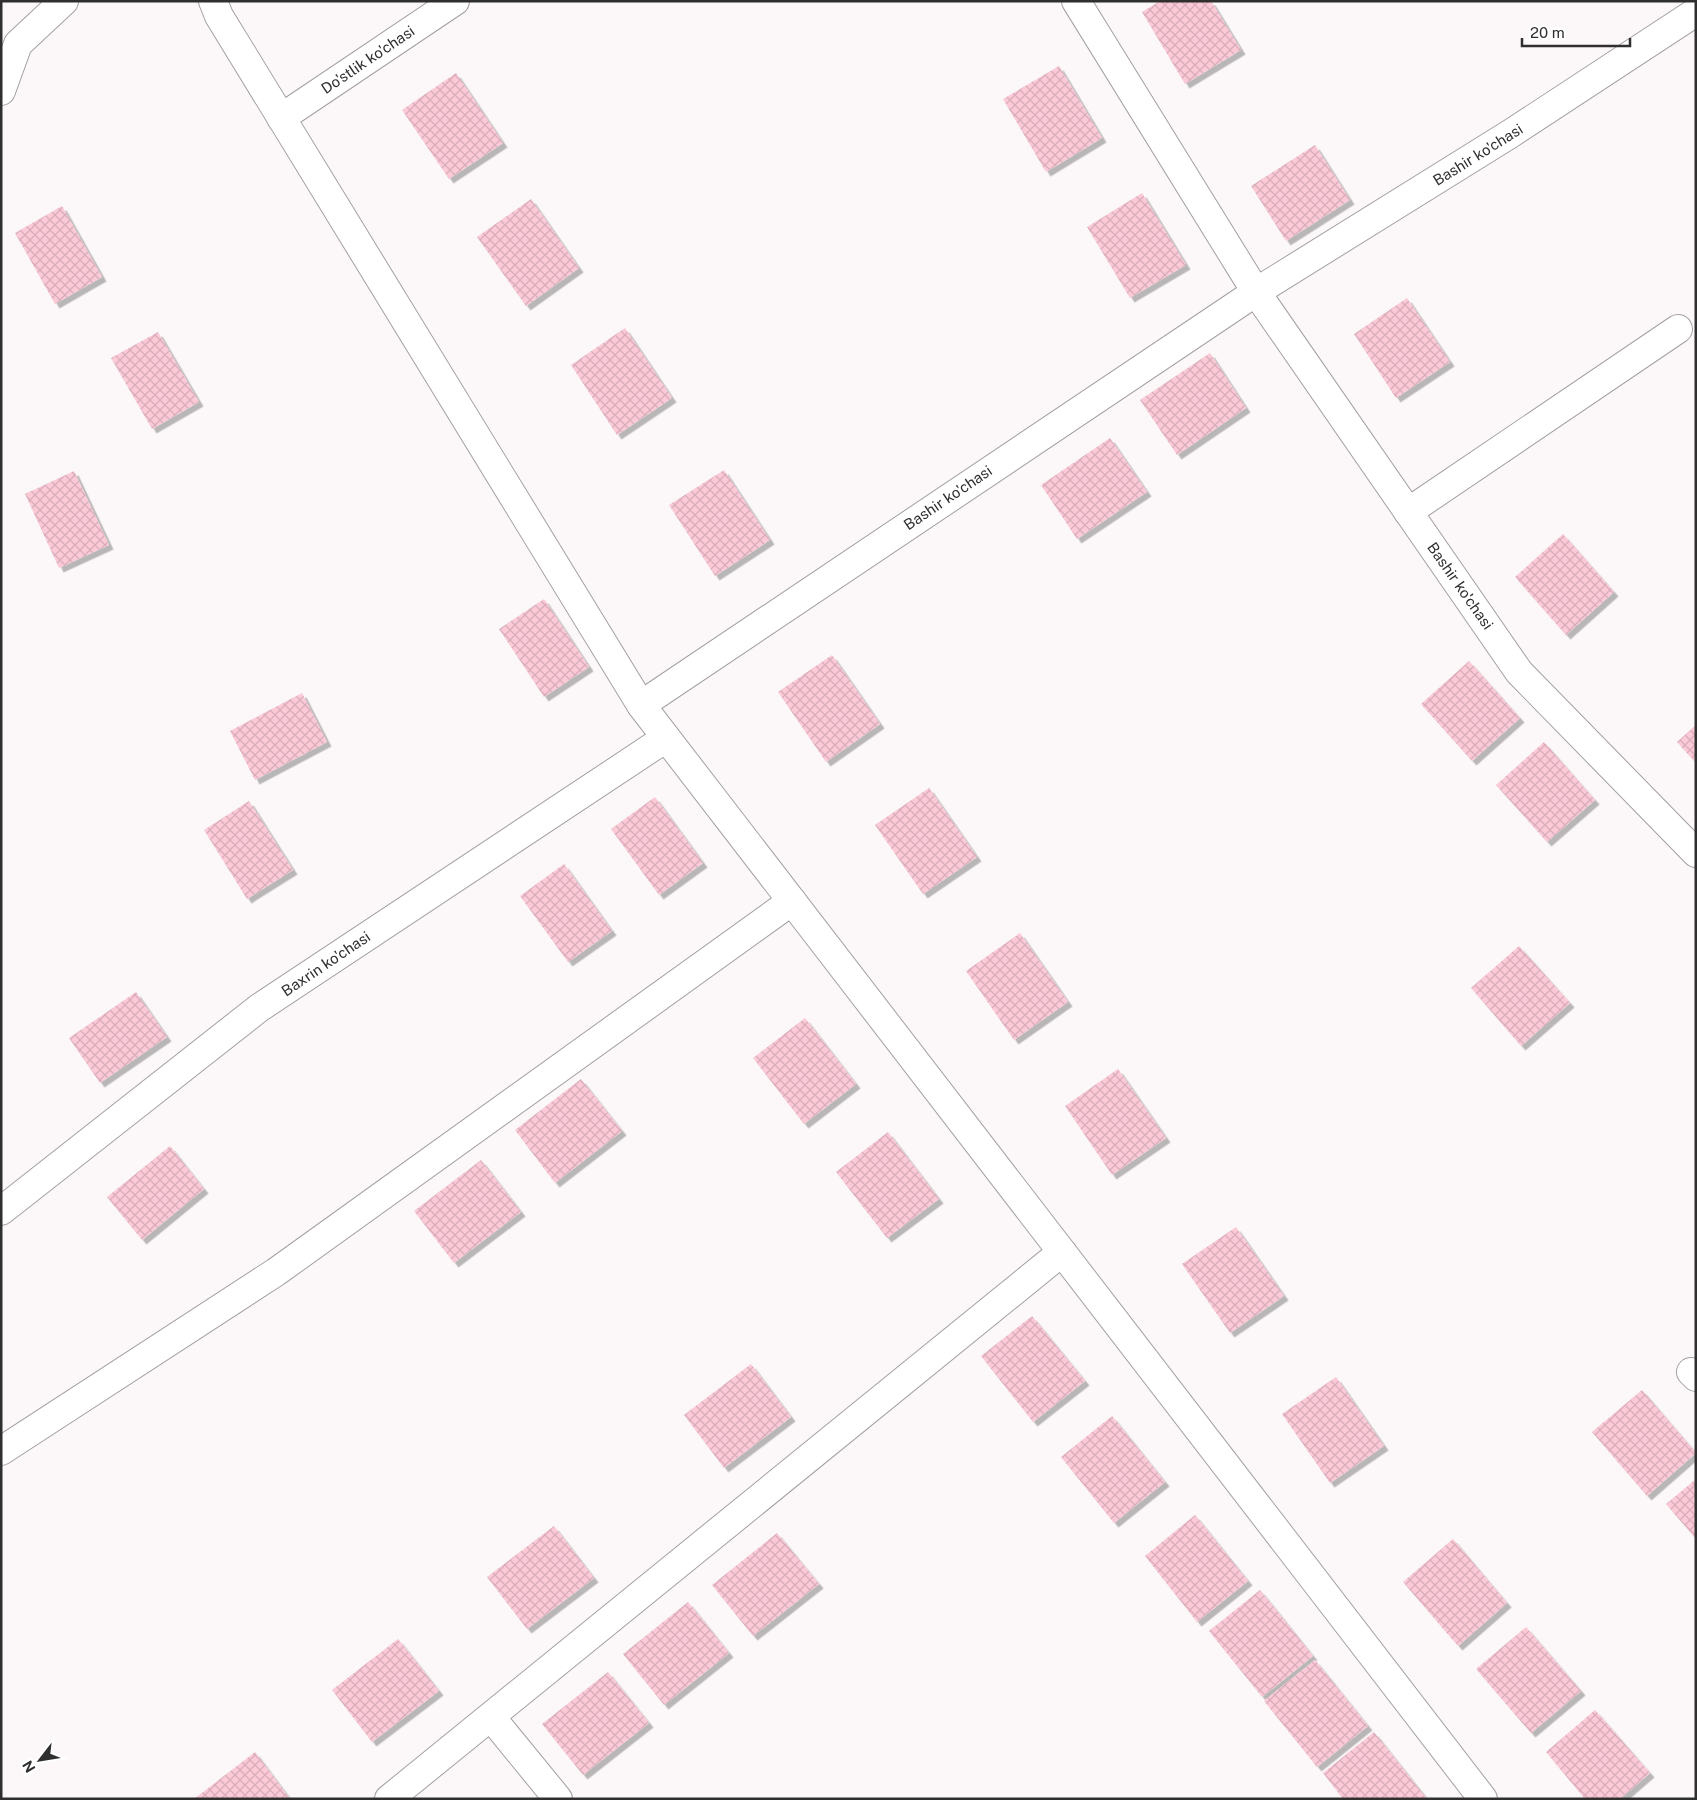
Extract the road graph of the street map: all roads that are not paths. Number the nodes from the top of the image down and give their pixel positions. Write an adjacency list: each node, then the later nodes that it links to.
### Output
1 (64, 1): 6 (street)
2 (213, 1): 7 (street)
3 (455, 1): 7 (street, Do'stlik ko'chasi)
4 (1076, 1): 8 (street, Bashir ko'chasi)
5 (1696, 12): 8 (street, Bashir ko'chasi)
6 (1, 91)
7 (281, 118): 11 (street)
8 (1256, 292): 10 (street, Bashir ko'chasi); 11 (street, Bashir ko'chasi)
9 (1678, 329): 10 (street)
10 (1408, 512): 13 (street, Bashir ko'chasi)
11 (641, 705): 12 (street)
12 (666, 738): 14 (street); 15 (street, Baxrin ko'chasi)
13 (1696, 853)
14 (792, 901): 16 (street); 17 (street)
15 (1, 1210)
16 (1062, 1252): 18 (street); 21 (street)
17 (1, 1451)
18 (491, 1717): 19 (street); 20 (street)
19 (389, 1799)
20 (558, 1799)
21 (1482, 1799)

